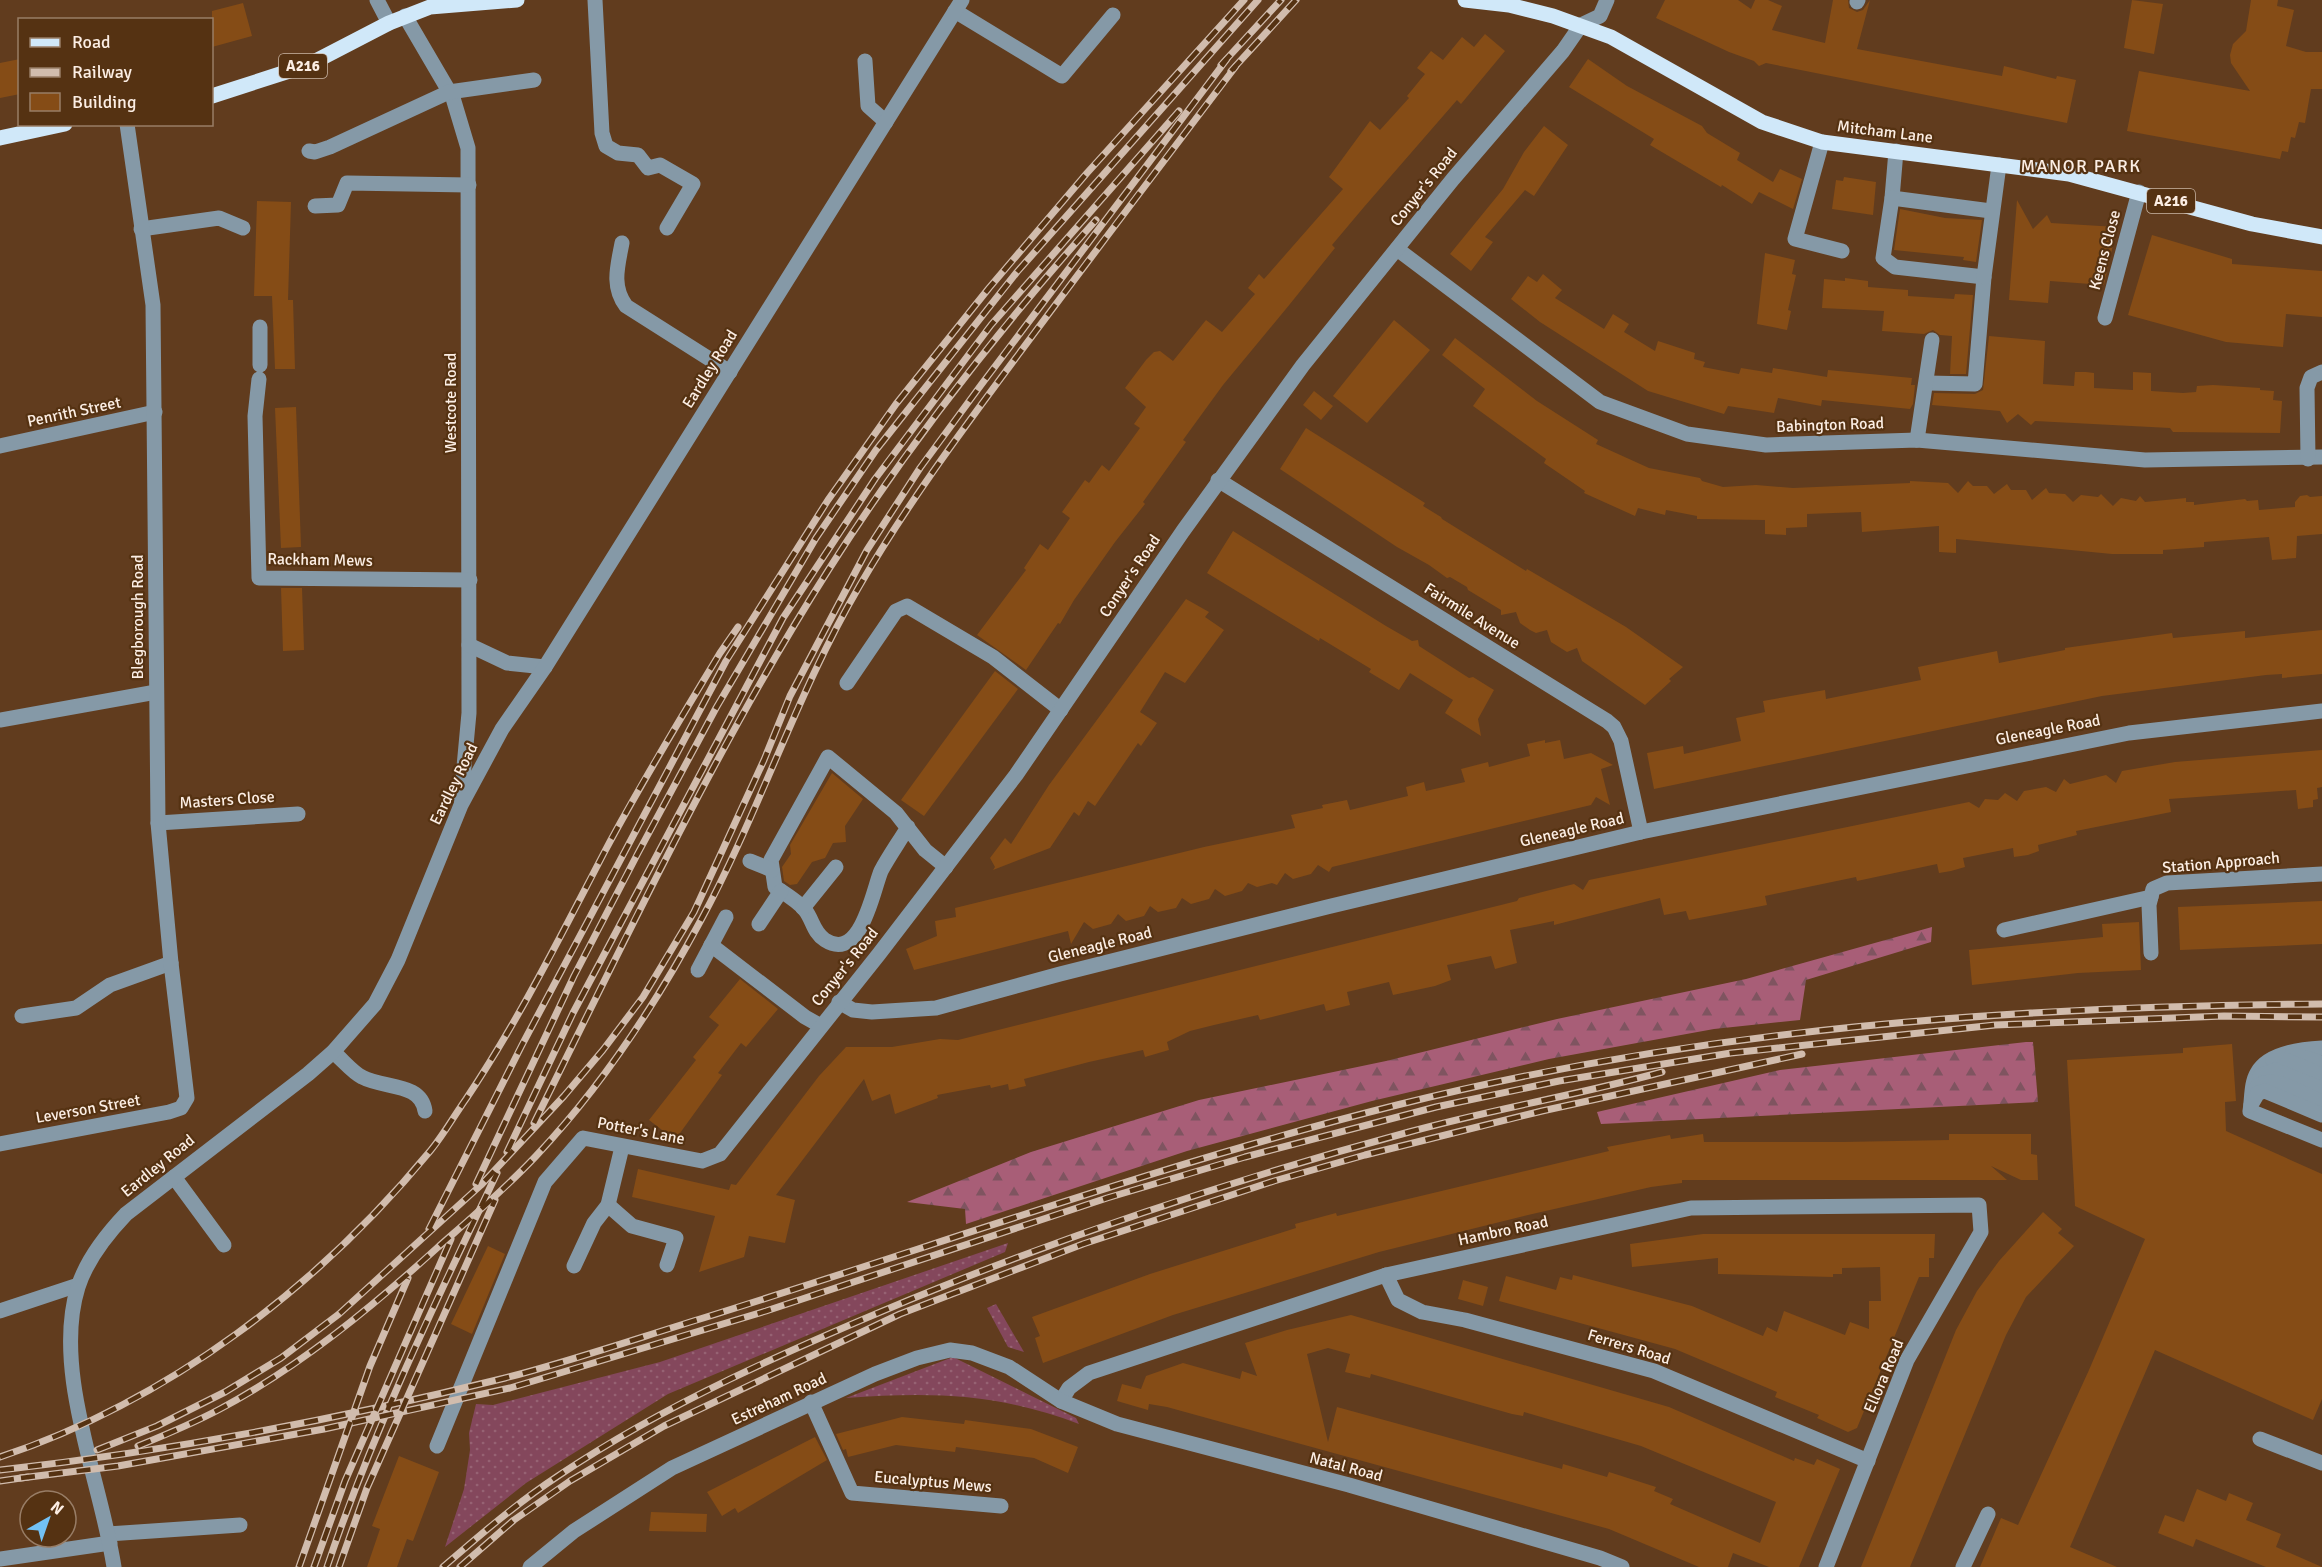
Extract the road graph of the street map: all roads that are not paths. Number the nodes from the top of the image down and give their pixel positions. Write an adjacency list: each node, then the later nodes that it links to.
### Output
1 (377, 0): 9 (street)
2 (517, 0): 8 (main road, A216)
3 (595, 0): 30 (street)
4 (1466, 0): 10 (main road, Mitcham Lane / A216)
5 (1607, 0): 10 (street, Conyer's Road)
6 (958, 6): 7 (street); 15 (street, Eardley Road)
7 (1113, 15)
8 (405, 16): 9 (main road, A216); 13 (street, Westcote Road)
9 (389, 23): 14 (main road, A216)
10 (1581, 25): 19 (main road, Mitcham Lane / A216); 33 (street, Conyer's Road)
11 (866, 61): 15 (street)
12 (534, 80): 13 (street)
13 (449, 92): 20 (street); 23 (street, Westcote Road)
14 (213, 96)
15 (886, 122): 39 (street, Eardley Road)
16 (56, 126): 18 (main road)
17 (127, 126): 28 (street, Blegborough Road)
18 (0, 138)
19 (1822, 142): 21 (main road, Mitcham Lane / A216); 34 (street)
20 (309, 151)
21 (1896, 151): 22 (main road, Mitcham Lane / A216); 25 (street)
22 (1999, 165): 24 (main road, Mitcham Lane / A216); 27 (street)
23 (469, 185): 26 (street); 47 (street, Westcote Road)
24 (2139, 192): 31 (main road, Mitcham Lane / A216); 36 (street, Keens Close)
25 (1892, 198): 27 (street); 35 (street)
26 (315, 206)
27 (1991, 211): 35 (street)
28 (141, 228): 29 (street); 42 (street, Blegborough Road)
29 (243, 228)
30 (667, 228)
31 (2322, 237)
32 (622, 243): 39 (street)
33 (1397, 249): 43 (street, Babington Road); 46 (street, Conyer's Road)
34 (1842, 251)
35 (1984, 277): 41 (street)
36 (2105, 318)
37 (260, 327): 47 (street, Rackham Mews)
38 (1932, 340): 41 (street)
39 (730, 372): 49 (street, Eardley Road)
40 (2322, 372): 45 (street)
41 (1928, 383): 43 (street)
42 (155, 412): 44 (street, Penrith Street); 51 (street, Blegborough Road)
43 (1917, 440): 45 (street, Babington Road)
44 (0, 446)
45 (2315, 458)
46 (1218, 480): 52 (street, Conyer's Road); 59 (street, Fairmile Avenue)
47 (470, 580): 48 (street, Westcote Road)
48 (469, 645): 49 (street); 55 (street, Westcote Road)
49 (545, 667): 55 (street, Eardley Road)
50 (847, 683): 52 (street)
51 (156, 692): 54 (street); 57 (street, Blegborough Road)
52 (1060, 710): 62 (street, Conyer's Road)
53 (2322, 711): 59 (street, Gleneagle Road)
54 (0, 720)
55 (461, 805): 79 (street, Eardley Road)
56 (298, 814): 57 (street, Masters Close)
57 (158, 823): 73 (street, Blegborough Road)
58 (908, 827): 62 (street); 63 (street); 67 (street)
59 (1641, 832): 75 (street, Gleneagle Road)
60 (750, 861): 63 (street)
61 (836, 867): 67 (street)
62 (946, 867): 75 (street, Conyer's Road)
63 (772, 870): 65 (street)
64 (2322, 873): 66 (street, Station Approach)
65 (781, 891): 67 (street); 69 (street)
66 (2151, 897): 70 (street); 72 (street, Station Approach)
67 (803, 908)
68 (726, 917): 71 (street)
69 (759, 924)
70 (2004, 930)
71 (711, 945): 74 (street); 77 (street)
72 (2151, 953)
73 (171, 963): 76 (street); 87 (street, Blegborough Road)
74 (698, 970)
75 (840, 1002): 77 (street, Conyer's Road)
76 (22, 1016)
77 (821, 1026): 93 (street, Conyer's Road)
78 (2322, 1048): 80 (street)
79 (333, 1052): 88 (street); 94 (street, Eardley Road)
80 (2283, 1055): 81 (street); 82 (street)
81 (2322, 1063)
82 (2265, 1065): 83 (street); 85 (street)
83 (2322, 1075)
84 (2322, 1089): 85 (street)
85 (2252, 1099): 86 (street); 89 (street); 90 (street)
86 (2322, 1102)
87 (181, 1108): 91 (street, Leverson Street)
88 (425, 1111)
89 (2322, 1115)
90 (2322, 1140)
91 (0, 1144)
92 (622, 1146): 93 (street, Potter's Lane); 95 (street); 106 (street, Potter's Lane)
93 (720, 1154)
94 (174, 1177): 97 (street); 101 (street, Eardley Road)
95 (608, 1205): 98 (street); 99 (street)
96 (1979, 1205): 100 (street, Hambro Road); 107 (street, Ellora Road)
97 (224, 1245)
98 (667, 1265)
99 (574, 1266)
100 (1386, 1275): 103 (street, Hambro Road); 107 (street, Ferrers Road)
101 (78, 1285): 102 (street); 112 (street, Eardley Road)
102 (0, 1311)
103 (1061, 1401): 104 (street, Estreham Road); 116 (street, Natal Road)
104 (811, 1402): 109 (street, Eucalyptus Mews); 115 (street, Estreham Road)
105 (2260, 1439): 108 (street)
106 (437, 1446)
107 (1868, 1461): 117 (street, Ellora Road)
108 (2322, 1463)
109 (1001, 1506)
110 (1988, 1514): 118 (street)
111 (240, 1525): 112 (street)
112 (109, 1539): 113 (street); 114 (street, Eardley Road)
113 (0, 1559)
114 (114, 1567)
115 (530, 1567)
116 (1622, 1567)
117 (1826, 1567)
118 (1963, 1567)

